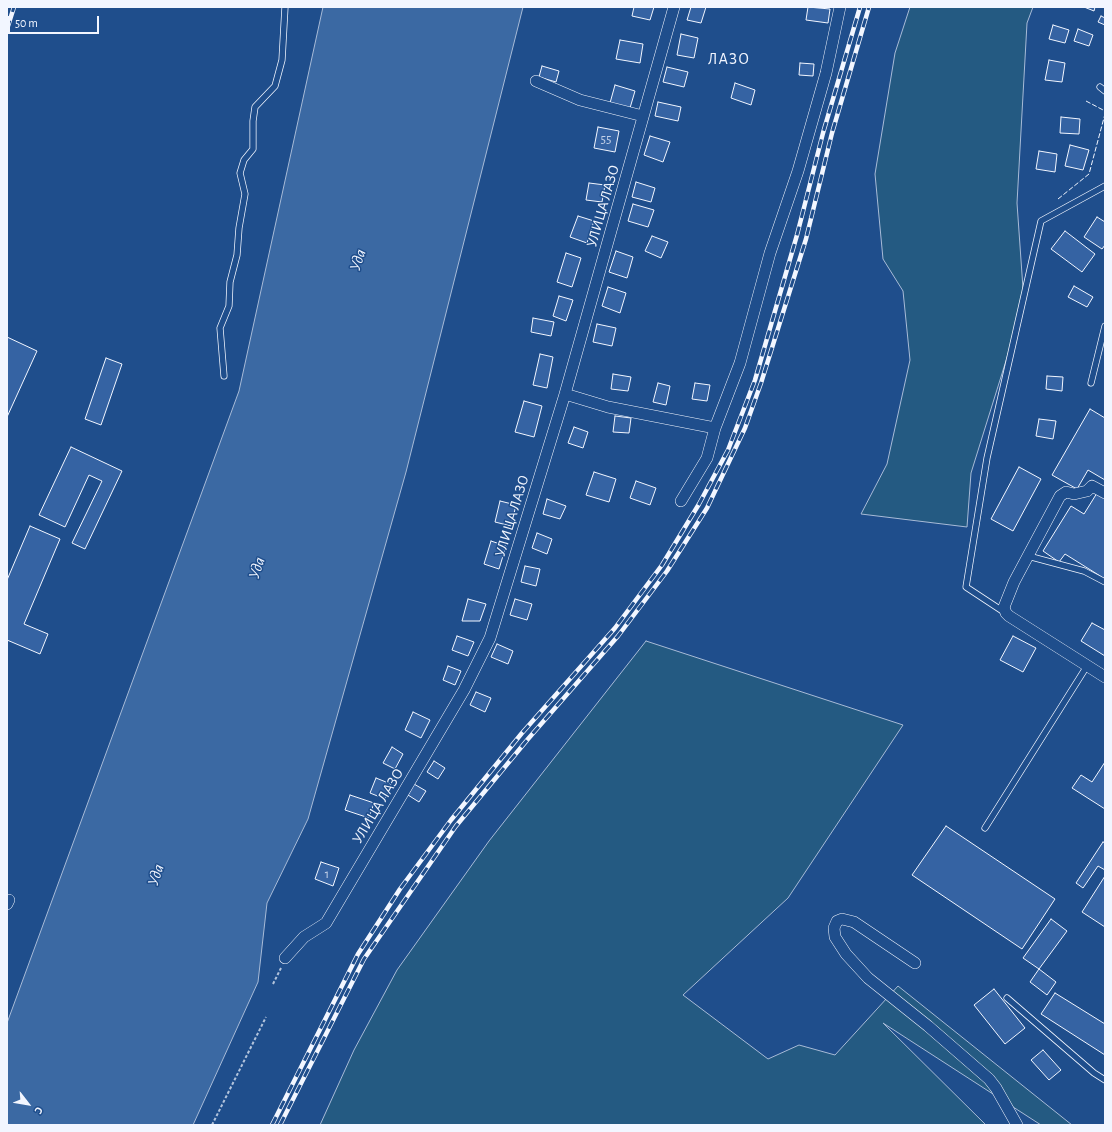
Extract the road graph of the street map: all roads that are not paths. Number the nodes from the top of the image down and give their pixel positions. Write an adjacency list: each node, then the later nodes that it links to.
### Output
1 (285, 7): 8 (lane)
2 (674, 7): 5 (street, УЛИЦА ЛАЗО)
3 (840, 7): 11 (street)
4 (536, 81): 5 (street)
5 (643, 116): 10 (street, УЛИЦА ЛАЗО)
6 (1105, 186): 16 (lane)
7 (1105, 326): 9 (lane)
8 (224, 376)
9 (1091, 383)
10 (566, 394): 11 (street); 20 (street, УЛИЦА ЛАЗО)
11 (715, 428): 13 (street)
12 (1101, 491): 14 (street)
13 (681, 501)
14 (1028, 556): 15 (lane); 16 (street)
15 (1105, 582)
16 (1006, 613): 17 (street)
17 (1087, 666): 18 (street); 19 (lane)
18 (1105, 677)
19 (985, 828)
20 (286, 958)
21 (916, 963): 24 (street)
22 (1007, 998): 23 (lane)
23 (1105, 1080)
24 (1017, 1125)

